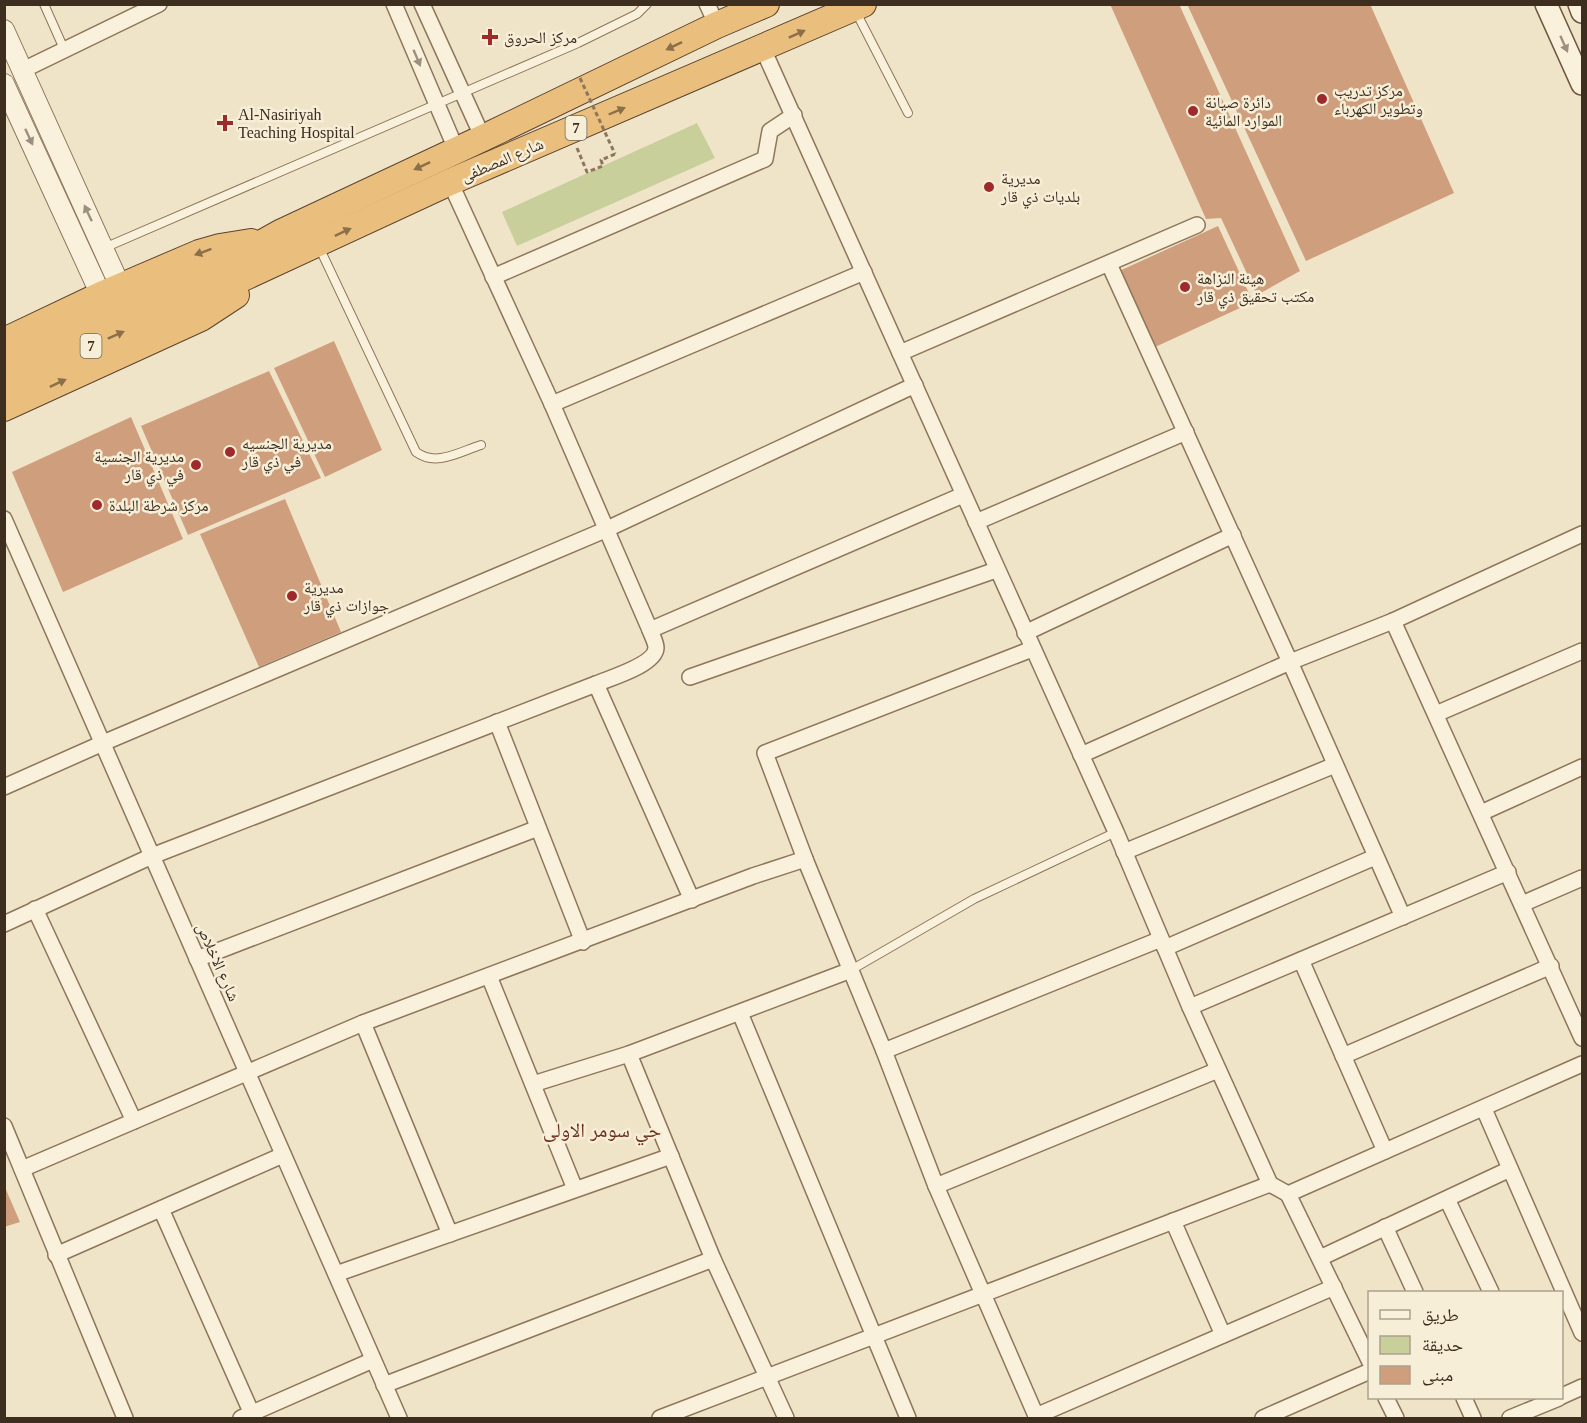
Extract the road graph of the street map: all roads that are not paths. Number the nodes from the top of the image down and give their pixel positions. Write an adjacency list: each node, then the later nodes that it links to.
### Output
1 (44, 4): 13 (lane)
2 (159, 4): 13 (street)
3 (394, 4): 19 (street, one-way to 19)
4 (422, 4): 18 (street)
5 (647, 4): 18 (lane)
6 (766, 4): 11 (highway, شارع المصطفى / 7)
7 (1546, 4): 17 (main road, one-way to 17)
8 (1579, 4): 10 (main road)
9 (859, 6): 14 (highway, شارع المصطفى / 7, one-way to 9); 20 (lane)
10 (1582, 12)
11 (712, 15): 22 (highway, شارع المصطفى / 7, one-way to 22)
12 (4, 30): 15 (street)
13 (64, 49): 15 (street)
14 (763, 49): 21 (street); 24 (highway, شارع المصطفى / 7, one-way to 14)
15 (23, 70): 28 (street, one-way to 15)
16 (4, 84): 33 (street, one-way to 33)
17 (1582, 84)
18 (463, 94): 19 (lane); 22 (street)
19 (438, 105): 23 (street); 28 (lane)
20 (908, 112)
21 (794, 115): 31 (street); 32 (street)
22 (483, 138): 23 (highway, شارع المصطفى / 7)
23 (456, 149): 26 (highway, شارع المصطفى / 7, one-way to 26)
24 (450, 182): 27 (highway, شارع المصطفى / 7, one-way to 24); 32 (street)
25 (1197, 225): 30 (street)
26 (280, 233): 33 (highway, one-way to 33); 34 (highway, شارع المصطفى / 7)
27 (317, 243): 29 (highway, شارع المصطفى / 7); 43 (lane)
28 (104, 248): 33 (street)
29 (290, 257): 34 (highway, شارع المصطفى / 7); 41 (highway, one-way to 29)
30 (1109, 264): 36 (street); 42 (street)
31 (864, 272): 36 (street); 40 (street)
32 (493, 277): 40 (street)
33 (110, 291): 35 (highway)
34 (174, 299): 37 (highway, 7); 38 (highway, 7, one-way to 34)
35 (4, 342)
36 (900, 353): 39 (street)
37 (4, 364)
38 (4, 384)
39 (915, 385): 44 (street); 47 (street)
40 (552, 404): 47 (street)
41 (4, 408)
42 (1186, 432): 46 (street); 49 (street)
43 (481, 445)
44 (963, 495): 46 (street); 52 (street)
45 (4, 519): 61 (street, شارع الاخلاص)
46 (976, 522): 50 (street)
47 (605, 530): 52 (street); 61 (street)
48 (1582, 534): 51 (street)
49 (1233, 535): 53 (street); 56 (street)
50 (996, 570): 53 (street); 57 (street)
51 (1393, 621): 56 (street); 59 (street)
52 (650, 630): 58 (street)
53 (1025, 633): 54 (street)
54 (1032, 649): 62 (street); 72 (street)
55 (1582, 651): 59 (street)
56 (1290, 662): 62 (street); 63 (street)
57 (690, 678)
58 (596, 684): 60 (street); 75 (street)
59 (1436, 714): 66 (street)
60 (497, 722): 67 (street); 70 (street)
61 (103, 743): 65 (street); 70 (street, شارع الاخلاص)
62 (1081, 755): 68 (street)
63 (1335, 765): 69 (street); 71 (street)
64 (1582, 766): 66 (street)
65 (4, 787)
66 (1481, 813): 73 (street)
67 (538, 828): 80 (street); 82 (street)
68 (1116, 832): 69 (street); 85 (lane)
69 (1124, 852): 81 (street)
70 (152, 856): 77 (street); 82 (street, شارع الاخلاص)
71 (1375, 857): 78 (street); 81 (street)
72 (805, 859): 75 (street); 85 (street)
73 (1508, 872): 76 (street); 78 (street)
74 (1582, 878): 76 (street)
75 (692, 900): 80 (street)
76 (1522, 904): 84 (street)
77 (35, 909): 79 (street); 99 (street)
78 (1402, 917): 83 (street)
79 (4, 924)
80 (583, 942): 86 (street)
81 (1163, 943): 87 (street); 91 (street)
82 (197, 959): 96 (street, شارع الاخلاص)
83 (1301, 960): 87 (street); 93 (street)
84 (1551, 966): 90 (street); 93 (street)
85 (851, 970): 88 (street); 91 (street)
86 (489, 976): 89 (street); 97 (street)
87 (1190, 1007): 95 (street)
88 (740, 1013): 92 (street); 125 (street)
89 (363, 1023): 96 (street); 114 (street)
90 (1582, 1038)
91 (884, 1051): 107 (street)
92 (629, 1054): 97 (street); 103 (street)
93 (1343, 1056): 101 (street)
94 (1582, 1064): 98 (street)
95 (1218, 1070): 106 (street); 107 (street)
96 (248, 1074): 99 (street); 102 (street, شارع الاخلاص)
97 (533, 1084): 108 (street)
98 (1484, 1109): 101 (street); 105 (street)
99 (134, 1121): 104 (street)
100 (4, 1126): 104 (street)
101 (1385, 1151): 109 (street)
102 (283, 1155): 111 (street); 118 (street, شارع الاخلاص)
103 (671, 1156): 108 (street); 117 (street)
104 (22, 1169): 115 (street)
105 (1510, 1169): 110 (street); 123 (street)
106 (1270, 1184): 109 (street); 112 (street)
107 (936, 1186): 122 (street)
108 (575, 1189): 114 (street)
109 (1288, 1194): 116 (street)
110 (1447, 1199): 113 (street); 121 (street)
111 (161, 1209): 115 (street); 136 (street)
112 (1173, 1221): 122 (street); 124 (street)
113 (1385, 1227): 116 (street); 120 (street)
114 (450, 1234): 118 (street)
115 (56, 1255): 139 (street)
116 (1320, 1258): 119 (street)
117 (713, 1259): 129 (street); 130 (street)
118 (336, 1274): 127 (street, شارع الاخلاص)
119 (1334, 1287): 124 (street); 126 (street)
120 (1414, 1291)
121 (1490, 1291)
122 (984, 1295): 125 (street); 138 (street)
123 (1582, 1333)
124 (1223, 1335): 138 (street)
125 (874, 1337): 129 (street); 142 (street)
126 (1368, 1358)
127 (373, 1360): 130 (street, شارع الاخلاص); 136 (street)
128 (1368, 1372): 143 (street)
129 (767, 1377): 137 (street); 141 (street)
130 (384, 1385): 140 (street, شارع الاخلاص)
131 (1582, 1387): 132 (street)
132 (1563, 1396)
133 (1386, 1399): 144 (street)
134 (1464, 1399): 145 (street)
135 (1541, 1401): 146 (street)
136 (247, 1416)
137 (667, 1417)
138 (1036, 1417)
139 (125, 1419)
140 (399, 1419)
141 (786, 1419)
142 (908, 1419)
143 (1263, 1419)
144 (1396, 1419)
145 (1473, 1419)
146 (1510, 1419)

